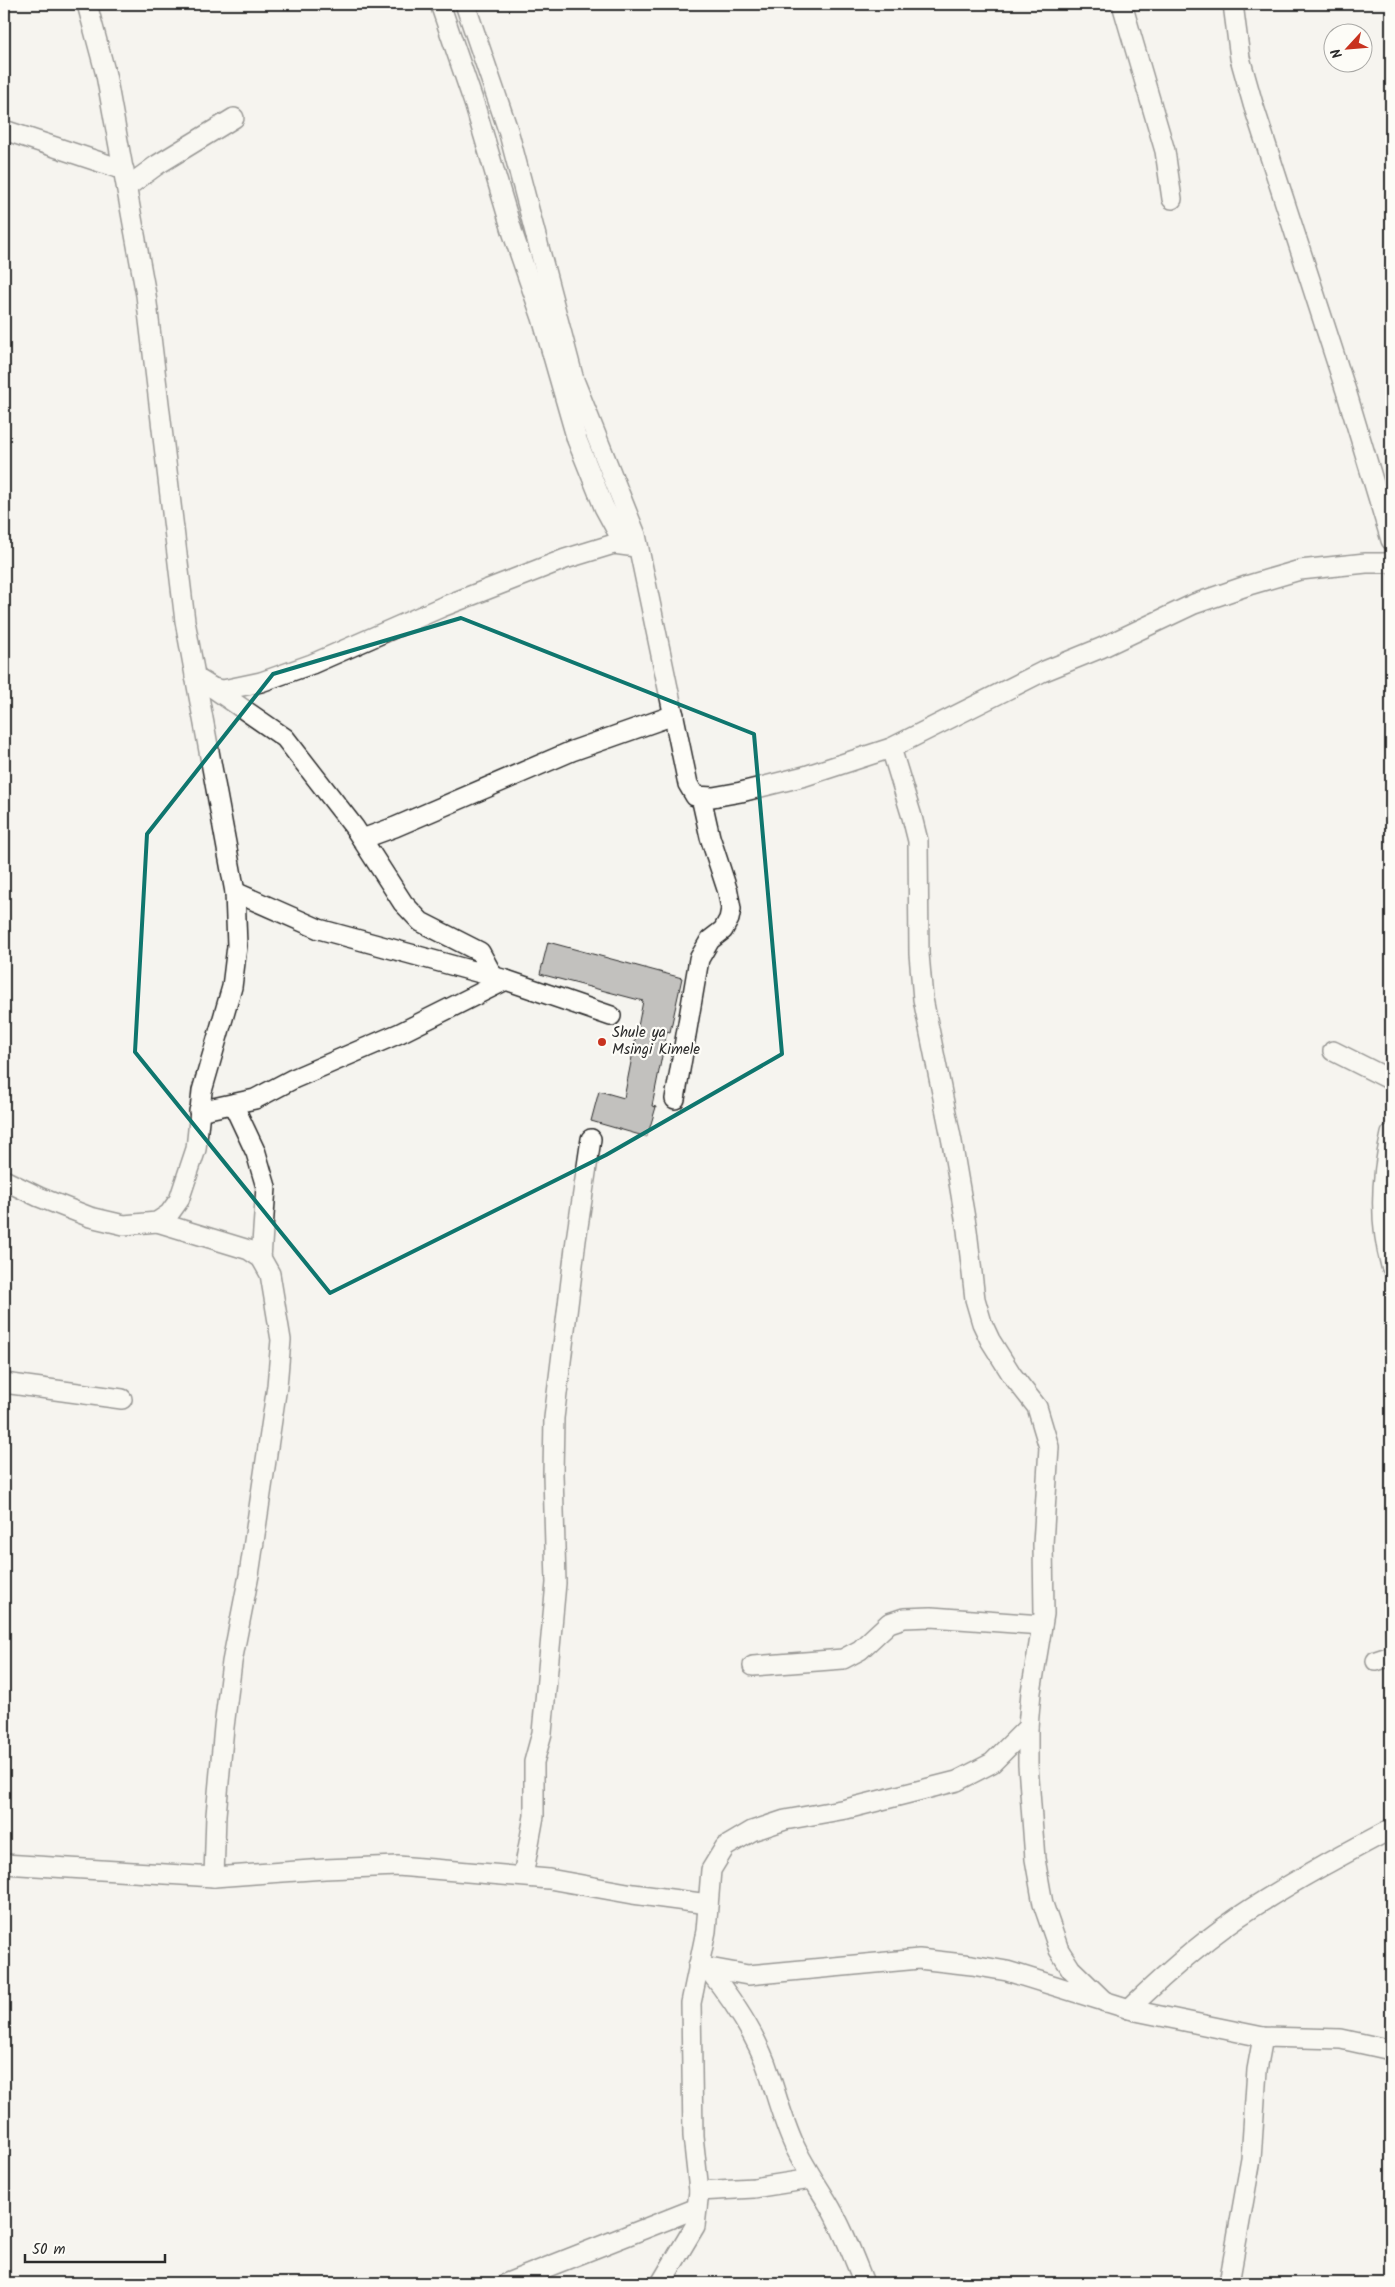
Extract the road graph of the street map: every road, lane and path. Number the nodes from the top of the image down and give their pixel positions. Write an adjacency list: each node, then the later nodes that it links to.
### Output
1 (87, 4): 8 (street)
2 (440, 4): 11 (street)
3 (465, 4): 11 (street)
4 (1122, 4): 9 (street)
5 (1233, 4): 10 (street)
6 (234, 118): 8 (street)
7 (4, 130): 8 (street)
8 (125, 178): 13 (street)
9 (1172, 199)
10 (1391, 540)
11 (632, 546): 14 (street); 15 (street)
12 (1391, 563): 16 (street)
13 (195, 677): 14 (street); 19 (street)
14 (213, 688): 18 (street)
15 (674, 715): 17 (street); 18 (street)
16 (890, 748): 17 (street); 35 (street)
17 (701, 797): 24 (street)
18 (362, 839): 20 (street)
19 (235, 892): 20 (street); 26 (street)
20 (500, 978): 21 (street); 25 (street)
21 (611, 1016)
22 (1333, 1051): 23 (street)
23 (1391, 1080)
24 (675, 1099)
25 (233, 1104): 26 (street); 31 (street)
26 (199, 1111): 30 (street)
27 (1391, 1134): 32 (street)
28 (591, 1139): 40 (street)
29 (4, 1180): 30 (street)
30 (157, 1222): 31 (street)
31 (261, 1258): 41 (street)
32 (1391, 1266)
33 (4, 1383): 34 (street)
34 (122, 1399)
35 (1042, 1625): 36 (street); 37 (street)
36 (753, 1666)
37 (1028, 1727): 42 (street); 44 (street)
38 (1391, 1830): 45 (street)
39 (4, 1864): 41 (street)
40 (524, 1876): 41 (street); 42 (street)
41 (214, 1877)
42 (708, 1904): 43 (street)
43 (703, 1967): 44 (street); 48 (street); 49 (street)
44 (1105, 2002): 45 (street)
45 (1129, 2009): 46 (street)
46 (1264, 2036): 47 (street); 53 (street)
47 (1391, 2050)
48 (812, 2179): 49 (street); 52 (street)
49 (698, 2200): 50 (street); 51 (street)
50 (507, 2283)
51 (661, 2283)
52 (864, 2283)
53 (1229, 2283)

